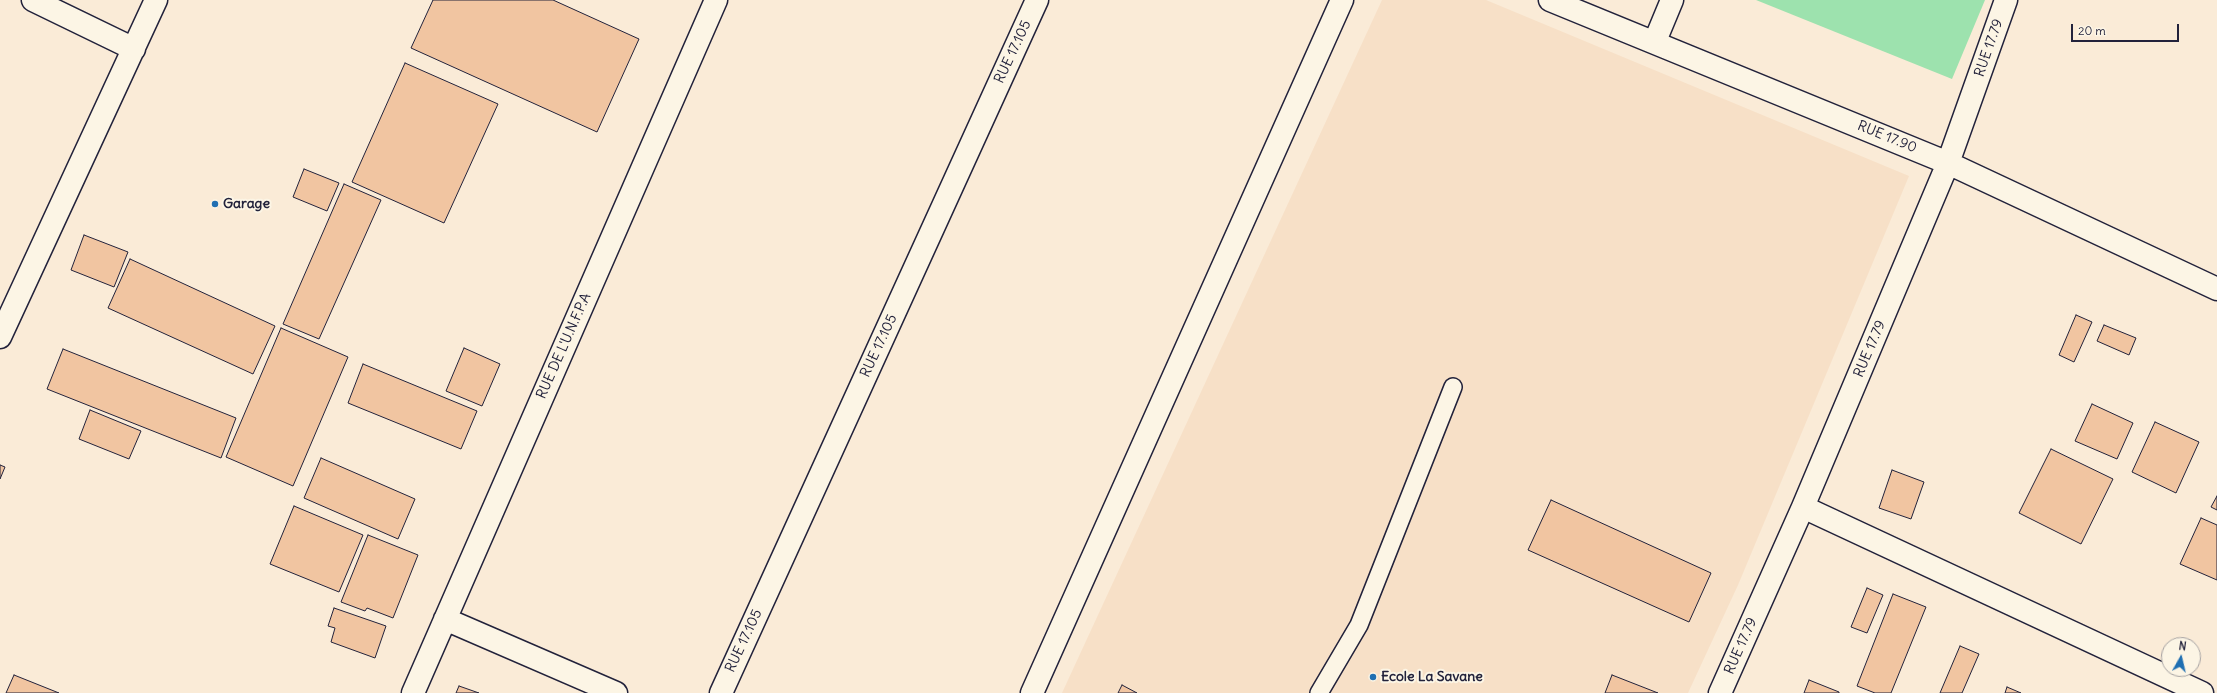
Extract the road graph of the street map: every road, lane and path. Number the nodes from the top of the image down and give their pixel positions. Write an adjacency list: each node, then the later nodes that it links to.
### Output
1 (33, 0): 10 (street)
2 (156, 0): 10 (street)
3 (716, 0): 16 (street, RUE DE L'U.N.F.P.A)
4 (1037, 0): 19 (street, RUE 17.105)
5 (1342, 0): 20 (street)
6 (1550, 0): 9 (street, RUE 17.90)
7 (1672, 0): 9 (street)
8 (2006, 0): 11 (street, RUE 17.79)
9 (1655, 41): 11 (street, RUE 17.90)
10 (134, 48): 13 (street)
11 (1948, 163): 12 (street, RUE 17.90); 15 (street, RUE 17.79)
12 (2217, 289)
13 (0, 337)
14 (1453, 387): 21 (lane)
15 (1803, 507): 22 (street, RUE 17.79); 23 (street)
16 (445, 619): 17 (street, RUE DE L'U.N.F.P.A); 18 (street)
17 (413, 693)
18 (616, 693)
19 (720, 693)
20 (1032, 693)
21 (1319, 693)
22 (1720, 693)
23 (2202, 693)

